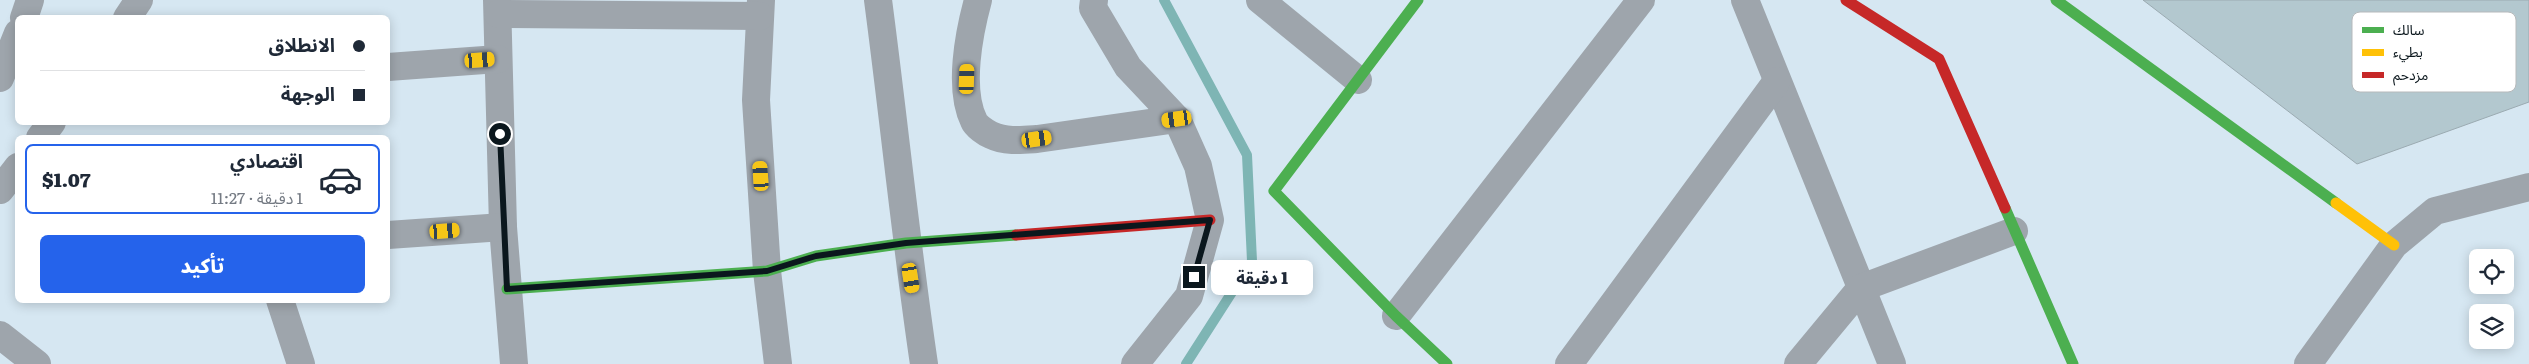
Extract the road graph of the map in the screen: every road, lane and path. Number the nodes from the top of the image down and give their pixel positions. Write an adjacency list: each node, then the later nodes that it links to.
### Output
1 (30, 0): 14 (street)
2 (139, 0): 15 (street)
3 (878, 0): 30 (street)
4 (978, 0): 22 (street)
5 (1260, 0): 20 (street)
6 (1418, 0): 20 (street)
7 (1641, 0): 36 (street)
8 (1745, 0): 21 (street)
9 (1846, 0): 28 (street)
10 (2056, 0): 31 (street)
11 (1087, 3): 22 (street)
12 (498, 7): 13 (street); 17 (street)
13 (760, 8): 32 (street)
14 (25, 15)
15 (128, 15)
16 (15, 40): 19 (street)
17 (498, 59): 18 (street); 27 (street)
18 (390, 67)
19 (0, 78)
20 (1358, 80): 36 (street)
21 (1777, 81): 33 (street); 45 (street)
22 (1177, 119): 26 (street)
23 (15, 171): 25 (street)
24 (2529, 187): 31 (street)
25 (0, 190)
26 (1210, 220): 30 (street); 43 (street)
27 (503, 227): 29 (street); 34 (street)
28 (2014, 231): 33 (street); 48 (street)
29 (390, 235)
30 (906, 243): 32 (street); 42 (street)
31 (2394, 245): 49 (street)
32 (767, 271): 34 (street); 41 (street)
33 (1861, 288): 46 (street); 47 (street)
34 (507, 289): 40 (street)
35 (281, 303): 39 (street)
36 (1396, 316): 44 (street)
37 (0, 336): 38 (street)
38 (38, 364)
39 (301, 364)
40 (514, 364)
41 (778, 364)
42 (924, 364)
43 (1135, 364)
44 (1447, 364)
45 (1569, 364)
46 (1798, 364)
47 (1892, 364)
48 (2073, 364)
49 (2308, 364)

